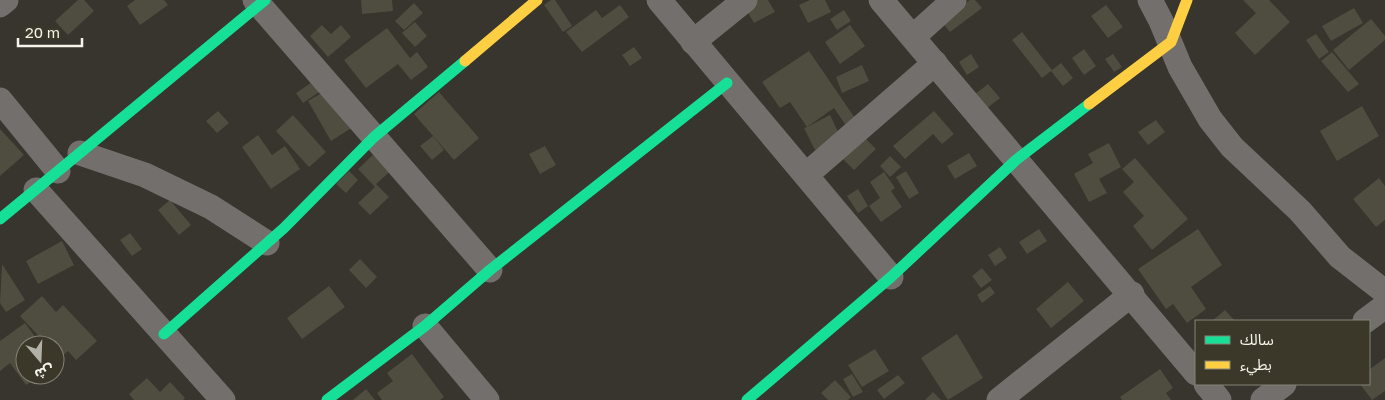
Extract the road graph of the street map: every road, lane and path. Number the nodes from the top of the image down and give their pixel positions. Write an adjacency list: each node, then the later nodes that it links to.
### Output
1 (6, 0): 10 (street)
2 (537, 0): 17 (street)
3 (659, 0): 12 (street)
4 (745, 0): 12 (street)
5 (881, 0): 11 (street)
6 (954, 0): 11 (street)
7 (1150, 0): 13 (street)
8 (1187, 0): 13 (street)
9 (260, 2): 17 (street); 18 (street)
10 (0, 5)
11 (912, 37): 14 (street)
12 (693, 42): 15 (street)
13 (1171, 42): 19 (street); 27 (street)
14 (935, 63): 19 (street); 21 (street)
15 (727, 83): 21 (street); 25 (street)
16 (0, 100): 20 (street)
17 (374, 137): 24 (street); 25 (street)
18 (80, 153): 20 (street); 24 (street)
19 (1016, 160): 26 (street); 28 (street)
20 (58, 171): 22 (street)
21 (806, 175): 26 (street)
22 (36, 190): 23 (street); 32 (street)
23 (0, 220)
24 (267, 243): 32 (street)
25 (490, 270): 31 (street)
26 (891, 277): 39 (street)
27 (1385, 292)
28 (1132, 294): 33 (street); 40 (street)
29 (1385, 306): 30 (street)
30 (1366, 320)
31 (425, 326): 37 (street); 38 (street)
32 (164, 334): 36 (street)
33 (1195, 371)
34 (1207, 385): 41 (street)
35 (1283, 385): 42 (street)
36 (222, 400)
37 (327, 400)
38 (487, 400)
39 (746, 400)
40 (999, 400)
41 (1219, 400)
42 (1263, 400)

